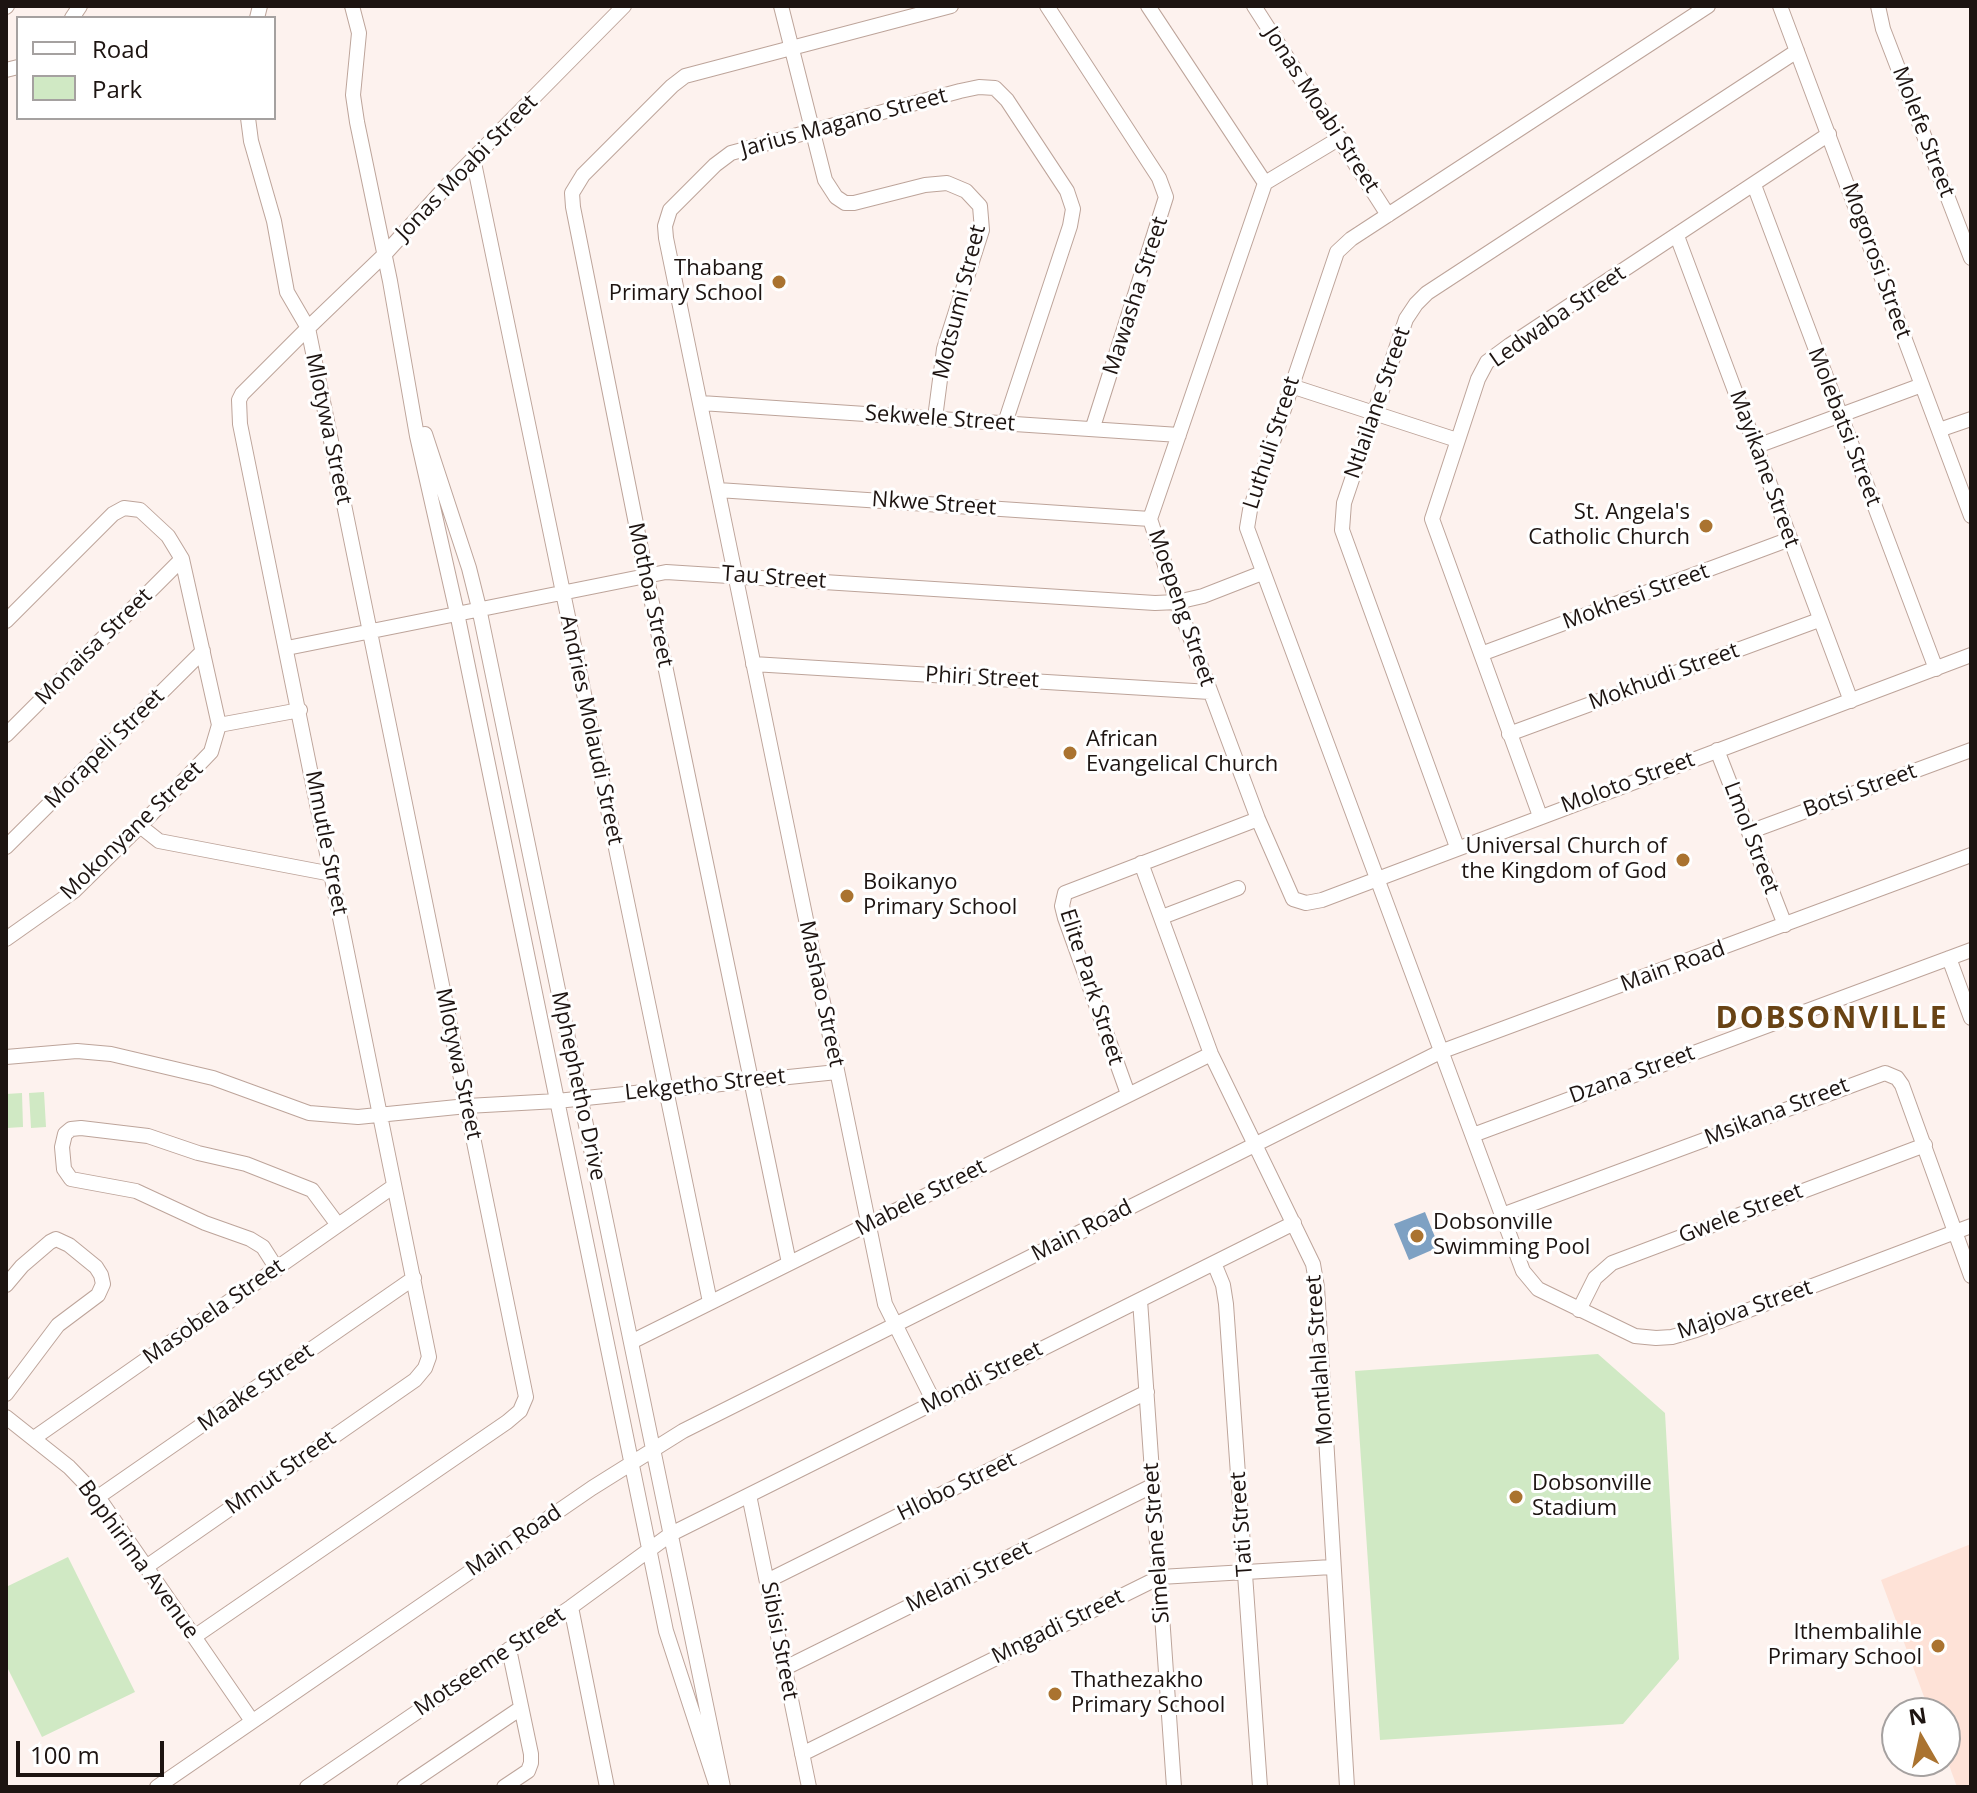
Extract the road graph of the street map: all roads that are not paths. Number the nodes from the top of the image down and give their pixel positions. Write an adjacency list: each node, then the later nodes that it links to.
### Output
1 (352, 6): 22 (street, Mphephetho Drive)
2 (624, 6): 17 (street, Jonas Moabi Street)
3 (781, 6): 11 (street, Motsumi Street)
4 (951, 6): 11 (street)
5 (1047, 6): 34 (street, Mawasha Street)
6 (1148, 6): 18 (street)
7 (1254, 6): 16 (street, Jonas Moabi Street)
8 (1708, 6): 20 (street, Luthuli Street)
9 (1780, 6): 12 (street, Mogorosi Street)
10 (1878, 6): 23 (street, Molefe Street)
11 (791, 48): 14 (street, Motsumi Street); 45 (street, Mothoa Street)
12 (1797, 51): 15 (street, Mogorosi Street); 29 (street, Ntlailane Street)
13 (248, 120): 24 (street, Mlotywa Street)
14 (814, 131): 28 (street, Jarius Magano Street); 31 (street, Motsumi Street); 33 (street, Jarius Magano Street)
15 (1829, 134): 19 (street, Ledwaba Street); 25 (street, Mogorosi Street)
16 (1340, 138): 18 (street); 20 (street, Jonas Moabi Street)
17 (473, 158): 22 (street, Jonas Moabi Street); 47 (street, Andries Molaudi Street)
18 (1265, 183): 36 (street, Moepeng Street)
19 (1754, 185): 21 (street, Ledwaba Street); 30 (street, Molebatsi Street)
20 (1388, 215): 26 (street, Luthuli Street)
21 (1677, 236): 37 (street, Ledwaba Street); 38 (street, Mayikane Street)
22 (383, 256): 24 (street, Jonas Moabi Street); 27 (street, Mphephetho Drive)
23 (1971, 258)
24 (308, 328): 53 (street, Mlotywa Street); 54 (street, Mmutle Street)
25 (1922, 385): 30 (street); 35 (street, Mogorosi Street)
26 (1291, 386): 29 (street); 44 (street, Luthuli Street)
27 (411, 392): 49 (street, Mphephetho Drive); 50 (street, Mphephetho Drive)
28 (701, 403): 31 (street, Sekwele Street); 39 (street, Jarius Magano Street)
29 (1374, 414): 37 (street); 73 (street, Ntlailane Street)
30 (1840, 414): 38 (street); 59 (street, Molebatsi Street)
31 (935, 418): 33 (street, Sekwele Street)
32 (1971, 419): 35 (street)
33 (1005, 423): 34 (street, Sekwele Street)
34 (1093, 427): 36 (street, Sekwele Street)
35 (1939, 430): 40 (street, Mogorosi Street)
36 (1179, 435): 41 (street, Moepeng Street)
37 (1457, 440): 56 (street, Ledwaba Street)
38 (1757, 446): 42 (street, Mayikane Street)
39 (718, 490): 41 (street, Nkwe Street); 46 (street, Jarius Magano Street)
40 (1971, 516)
41 (1150, 519): 48 (street, Moepeng Street)
42 (1790, 539): 51 (street, Mayikane Street); 56 (street, Mokhesi Street)
43 (182, 559): 52 (street); 55 (street); 65 (street, Monaisa Street)
44 (1262, 573): 48 (street, Tau Street); 77 (street, Luthuli Street)
45 (646, 574): 46 (street, Tau Street); 47 (street, Tau Street); 90 (street, Mothoa Street)
46 (734, 576): 48 (street, Tau Street); 58 (street, Mashao Street)
47 (563, 591): 49 (street, Tau Street); 91 (street, Andries Molaudi Street)
48 (1177, 602): 60 (street, Moepeng Street)
49 (479, 608): 50 (street, Tau Street); 93 (street, Mphephetho Drive)
50 (457, 613): 53 (street, Tau Street); 94 (street, Mphephetho Drive)
51 (1819, 620): 61 (street, Mayikane Street); 64 (street, Mokhudi Street)
52 (6, 621)
53 (370, 631): 54 (street, Tau Street); 95 (street, Mlotywa Street)
54 (287, 648): 62 (street, Mmutle Street)
55 (203, 651): 63 (street); 72 (street, Morapeli Street)
56 (1481, 654): 64 (street, Ledwaba Street)
57 (1971, 655): 59 (street, Moloto Street)
58 (753, 664): 60 (street, Phiri Street); 89 (street, Mashao Street)
59 (1936, 669): 61 (street, Moloto Street)
60 (1210, 692): 69 (street, Moepeng Street)
61 (1851, 701): 66 (street, Moloto Street)
62 (300, 710): 63 (street); 76 (street, Mmutle Street)
63 (219, 725): 70 (street, Mokonyane Street)
64 (1509, 734): 68 (street, Ledwaba Street)
65 (6, 735)
66 (1717, 750): 68 (street, Moloto Street); 71 (street, Lmol Street)
67 (1971, 750): 71 (street, Botsi Street)
68 (1540, 816): 73 (street, Moloto Street)
69 (1258, 819): 75 (street, Elite Park Street); 79 (street, Moepeng Street)
70 (140, 826): 76 (street); 82 (street, Mokonyane Street)
71 (1749, 832): 81 (street, Lmol Street)
72 (6, 847)
73 (1457, 847): 77 (street, Moloto Street)
74 (1971, 855): 81 (street, Main Road)
75 (1141, 863): 80 (street, Montlahla Street); 92 (street, Elite Park Street)
76 (332, 874): 96 (street, Mmutle Street)
77 (1376, 878): 79 (street, Moloto Street); 86 (street, Luthuli Street)
78 (1238, 888): 80 (street)
79 (1289, 893)
80 (1162, 917): 87 (street, Montlahla Street)
81 (1785, 925): 86 (street, Main Road)
82 (6, 939)
83 (1971, 950): 84 (street, Dzana Street)
84 (1949, 958): 85 (street); 97 (street, Dzana Street)
85 (1971, 1018)
86 (1440, 1052): 97 (street, Majova Street); 98 (street, Main Road)
87 (1211, 1054): 92 (street, Mabele Street); 98 (street, Montlahla Street)
88 (6, 1057): 96 (street, Lekgetho Street)
89 (837, 1072): 90 (street, Lekgetho Street); 103 (street, Mashao Street)
90 (751, 1081): 91 (street, Lekgetho Street); 107 (street, Mothoa Street)
91 (665, 1088): 93 (street, Lekgetho Street); 114 (street, Andries Molaudi Street)
92 (1128, 1094): 103 (street, Mabele Street)
93 (580, 1098): 94 (street, Lekgetho Street); 117 (street, Mphephetho Drive)
94 (557, 1101): 95 (street, Lekgetho Street); 125 (street, Mphephetho Drive)
95 (467, 1106): 96 (street, Lekgetho Street); 137 (street, Mlotywa Street)
96 (382, 1116): 100 (street, Mmutle Street)
97 (1473, 1135): 101 (street, Majova Street)
98 (1253, 1145): 102 (street, Montlahla Street); 116 (street, Main Road)
99 (1925, 1145): 101 (street, Msikana Street); 106 (street, Msikana Street); 115 (street, Gwele Street)
100 (394, 1186): 104 (street, Masobela Street); 111 (street, Mmutle Street)
101 (1502, 1215): 115 (street, Majova Street)
102 (1294, 1223): 108 (street, Mondi Street); 132 (street, Montlahla Street)
103 (870, 1224): 107 (street, Mabele Street); 116 (street, Mashao Street)
104 (338, 1225): 109 (street, Masobela Street); 109 (street)
105 (1971, 1226): 106 (street, Majova Street)
106 (1955, 1232): 110 (street, Msikana Street); 115 (street, Majova Street)
107 (789, 1263): 114 (street, Mabele Street)
108 (1214, 1263): 113 (street, Mondi Street); 133 (street, Tati Street)
109 (277, 1269): 123 (street, Masobela Street)
110 (1971, 1276)
111 (414, 1278): 118 (street, Mmutle Street); 128 (street, Maake Street)
112 (6, 1285): 120 (street)
113 (1140, 1300): 119 (street, Simelane Street); 121 (street, Mondi Street)
114 (710, 1302): 117 (street, Mabele Street)
115 (1579, 1310)
116 (895, 1325): 121 (street, Mashao Street); 124 (street, Main Road)
117 (631, 1342): 124 (street, Mphephetho Drive)
118 (415, 1380): 131 (street, Mmut Street)
119 (1147, 1392): 126 (street, Simelane Street); 135 (street, Hlobo Street)
120 (6, 1394)
121 (934, 1402): 127 (street, Mondi Street)
122 (6, 1417): 123 (street, Bophirima Avenue)
123 (34, 1438): 128 (street, Bophirima Avenue)
124 (652, 1449): 125 (street, Main Road); 129 (street, Mphephetho Drive)
125 (632, 1461): 130 (street, Mphephetho Drive); 141 (street, Main Road)
126 (1152, 1486): 134 (street, Simelane Street); 139 (street, Melani Street)
127 (749, 1495): 129 (street, Mondi Street); 135 (street, Sibisi Street)
128 (98, 1497): 131 (street, Bophirima Avenue)
129 (671, 1534): 130 (street, Motseeme Street); 149 (street, Mphephetho Drive)
130 (649, 1552): 136 (street, Motseeme Street); 148 (street, Mphephetho Drive)
131 (146, 1567): 137 (street, Bophirima Avenue)
132 (1332, 1567): 133 (street, Mngadi Street); 153 (street, Montlahla Street)
133 (1246, 1572): 134 (street, Mngadi Street); 152 (street, Tati Street)
134 (1160, 1577): 142 (street, Mngadi Street); 151 (street, Simelane Street)
135 (767, 1581): 139 (street, Sibisi Street)
136 (571, 1607): 138 (street, Motseeme Street); 147 (street)
137 (194, 1637): 141 (street, Bophirima Avenue)
138 (509, 1649): 140 (street); 144 (street, Motseeme Street)
139 (785, 1668): 142 (street, Sibisi Street)
140 (521, 1708): 145 (street); 146 (street)
141 (252, 1721): 143 (street, Main Road)
142 (802, 1754): 150 (street, Sibisi Street)
143 (165, 1785)
144 (307, 1787)
145 (404, 1787)
146 (504, 1787)
147 (607, 1787)
148 (717, 1787)
149 (723, 1787)
150 (809, 1787)
151 (1174, 1787)
152 (1260, 1787)
153 (1347, 1787)

